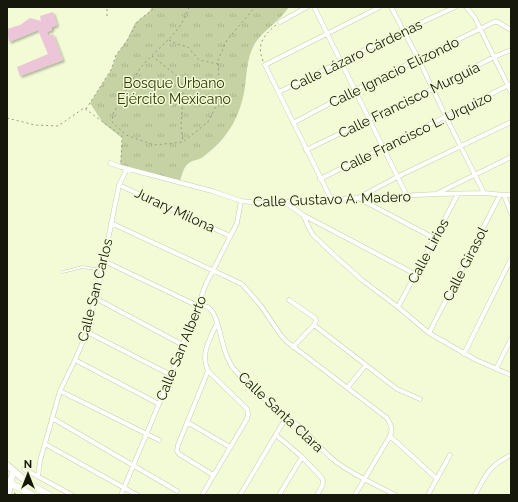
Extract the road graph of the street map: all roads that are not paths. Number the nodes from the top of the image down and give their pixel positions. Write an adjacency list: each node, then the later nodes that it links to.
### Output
1 (307, 7): 7 (street)
2 (314, 7): 11 (street)
3 (380, 7): 11 (street)
4 (391, 7): 10 (street)
5 (455, 7): 10 (street, Calle Lázaro Cárdenas)
6 (466, 7): 8 (street)
7 (280, 22)
8 (481, 30): 9 (street, Calle Ignacio Elizondo); 13 (street); 14 (street, Calle Ignacio Elizondo)
9 (511, 30)
10 (403, 31): 14 (street); 15 (street, Calle Lázaro Cárdenas)
11 (328, 34): 15 (street); 19 (street)
12 (511, 50): 13 (street, Calle Francisco Murguía)
13 (494, 57): 16 (street); 17 (street, Calle Francisco Murguía)
14 (419, 60): 17 (street); 18 (street, Calle Ignacio Elizondo)
15 (341, 61): 18 (street); 19 (street, Calle Lázaro Cárdenas)
16 (510, 85): 20 (street); 21 (street, Calle Francisco L. Urquizo)
17 (432, 89): 21 (street); 22 (street, Calle Francisco Murguía)
18 (355, 90): 22 (street); 24 (street, Calle Ignacio Elizondo)
19 (279, 92): 24 (street)
20 (511, 92)
21 (446, 117): 25 (street); 26 (street, Calle Francisco L. Urquizo)
22 (370, 120): 26 (street); 27 (street, Calle Francisco Murguía)
23 (511, 122): 25 (street)
24 (293, 123): 27 (street)
25 (460, 146): 31 (street); 32 (street)
26 (384, 148): 32 (street); 33 (street, Calle Francisco L. Urquizo)
27 (306, 150): 33 (street)
28 (511, 157): 31 (street)
29 (110, 163): 30 (street, Calle Gustavo A. Madero)
30 (127, 169): 34 (street, Calle San Carlos); 43 (street, Calle Gustavo A. Madero)
31 (474, 175): 35 (street); 36 (street)
32 (397, 177): 40 (street); 41 (street)
33 (320, 179): 42 (street)
34 (119, 185): 47 (street, Calle San Carlos); 48 (street, Jurary Milona)
35 (484, 193): 37 (street, Calle Gustavo A. Madero); 38 (street, Calle Gustavo A. Madero)
36 (436, 194): 37 (street, Calle Gustavo A. Madero); 40 (street, Calle Gustavo A. Madero)
37 (458, 194): 49 (street, Calle Lirios)
38 (502, 195): 39 (street, Calle Gustavo A. Madero); 45 (street); 63 (street, Calle Girasol)
39 (511, 195)
40 (407, 196): 41 (street, Calle Gustavo A. Madero)
41 (358, 198): 42 (street, Calle Gustavo A. Madero); 49 (street)
42 (331, 199): 44 (street, Calle Gustavo A. Madero)
43 (240, 201): 44 (street, Calle Gustavo A. Madero); 48 (street, Calle San Alberto)
44 (286, 202): 46 (street)
45 (511, 214)
46 (303, 215): 55 (street); 59 (street)
47 (111, 223): 51 (street, Calle San Carlos); 53 (street)
48 (230, 236): 53 (street, Calle San Alberto)
49 (434, 238): 55 (street, Calle Lirios)
50 (511, 259): 67 (street)
51 (104, 261): 52 (street, Calle San Carlos); 58 (street)
52 (102, 270): 54 (lane); 56 (street, Calle San Carlos)
53 (213, 270): 58 (street, Calle San Alberto); 66 (street)
54 (63, 272)
55 (415, 274): 59 (street, Calle Lirios)
56 (95, 298): 62 (street, Calle San Carlos); 65 (street)
57 (289, 300): 61 (street)
58 (198, 306): 60 (street, Calle Santa Clara); 65 (street, Calle San Alberto)
59 (398, 307): 63 (street)
60 (217, 322): 71 (street); 78 (street, Calle Santa Clara)
61 (314, 325): 66 (street); 69 (street)
62 (87, 332): 68 (street, Calle San Carlos); 72 (street)
63 (429, 333): 67 (street)
64 (511, 339): 70 (street)
65 (183, 345): 72 (street, Calle San Alberto)
66 (293, 347): 74 (street)
67 (464, 354): 70 (street)
68 (75, 360): 75 (street, Calle San Carlos); 77 (street)
69 (366, 365): 74 (street); 76 (street)
70 (496, 369): 73 (street)
71 (208, 371): 80 (street); 86 (street)
72 (171, 375): 77 (street, Calle San Alberto)
73 (511, 375)
74 (348, 387): 83 (street)
75 (60, 391): 79 (street, Calle San Carlos); 81 (street)
76 (420, 399)
77 (159, 404): 81 (street, Calle San Alberto)
78 (286, 416): 82 (street); 96 (street, Calle Santa Clara)
79 (52, 418): 85 (street, Calle San Carlos); 91 (street)
80 (187, 422): 86 (street); 94 (street)
81 (147, 433): 84 (street); 91 (street, Calle San Alberto)
82 (276, 435): 89 (street); 108 (street)
83 (390, 436): 96 (street); 97 (street)
84 (159, 440)
85 (45, 444): 95 (street, Calle San Carlos); 99 (street)
86 (230, 447): 94 (street)
87 (450, 455): 97 (street)
88 (511, 455): 114 (street)
89 (302, 457): 109 (street); 110 (street)
90 (7, 465): 93 (main road)
91 (133, 465): 99 (street, Calle San Alberto); 100 (street)
92 (24, 469): 95 (street)
93 (13, 472): 98 (main road); 103 (main road)
94 (214, 475): 107 (street)
95 (38, 477): 104 (street)
96 (365, 479): 111 (street); 112 (street, Calle Santa Clara)
97 (437, 479): 113 (street)
98 (9, 481): 101 (main road); 102 (main road)
99 (124, 488): 105 (street, Calle San Alberto); 106 (street)
100 (177, 492)
101 (11, 494)
102 (32, 495)
103 (49, 495)
104 (72, 495)
105 (121, 495)
106 (137, 495)
107 (202, 495)
108 (240, 495)
109 (279, 495)
110 (317, 495)
111 (354, 495)
112 (395, 495)
113 (428, 495)
114 (474, 495)

